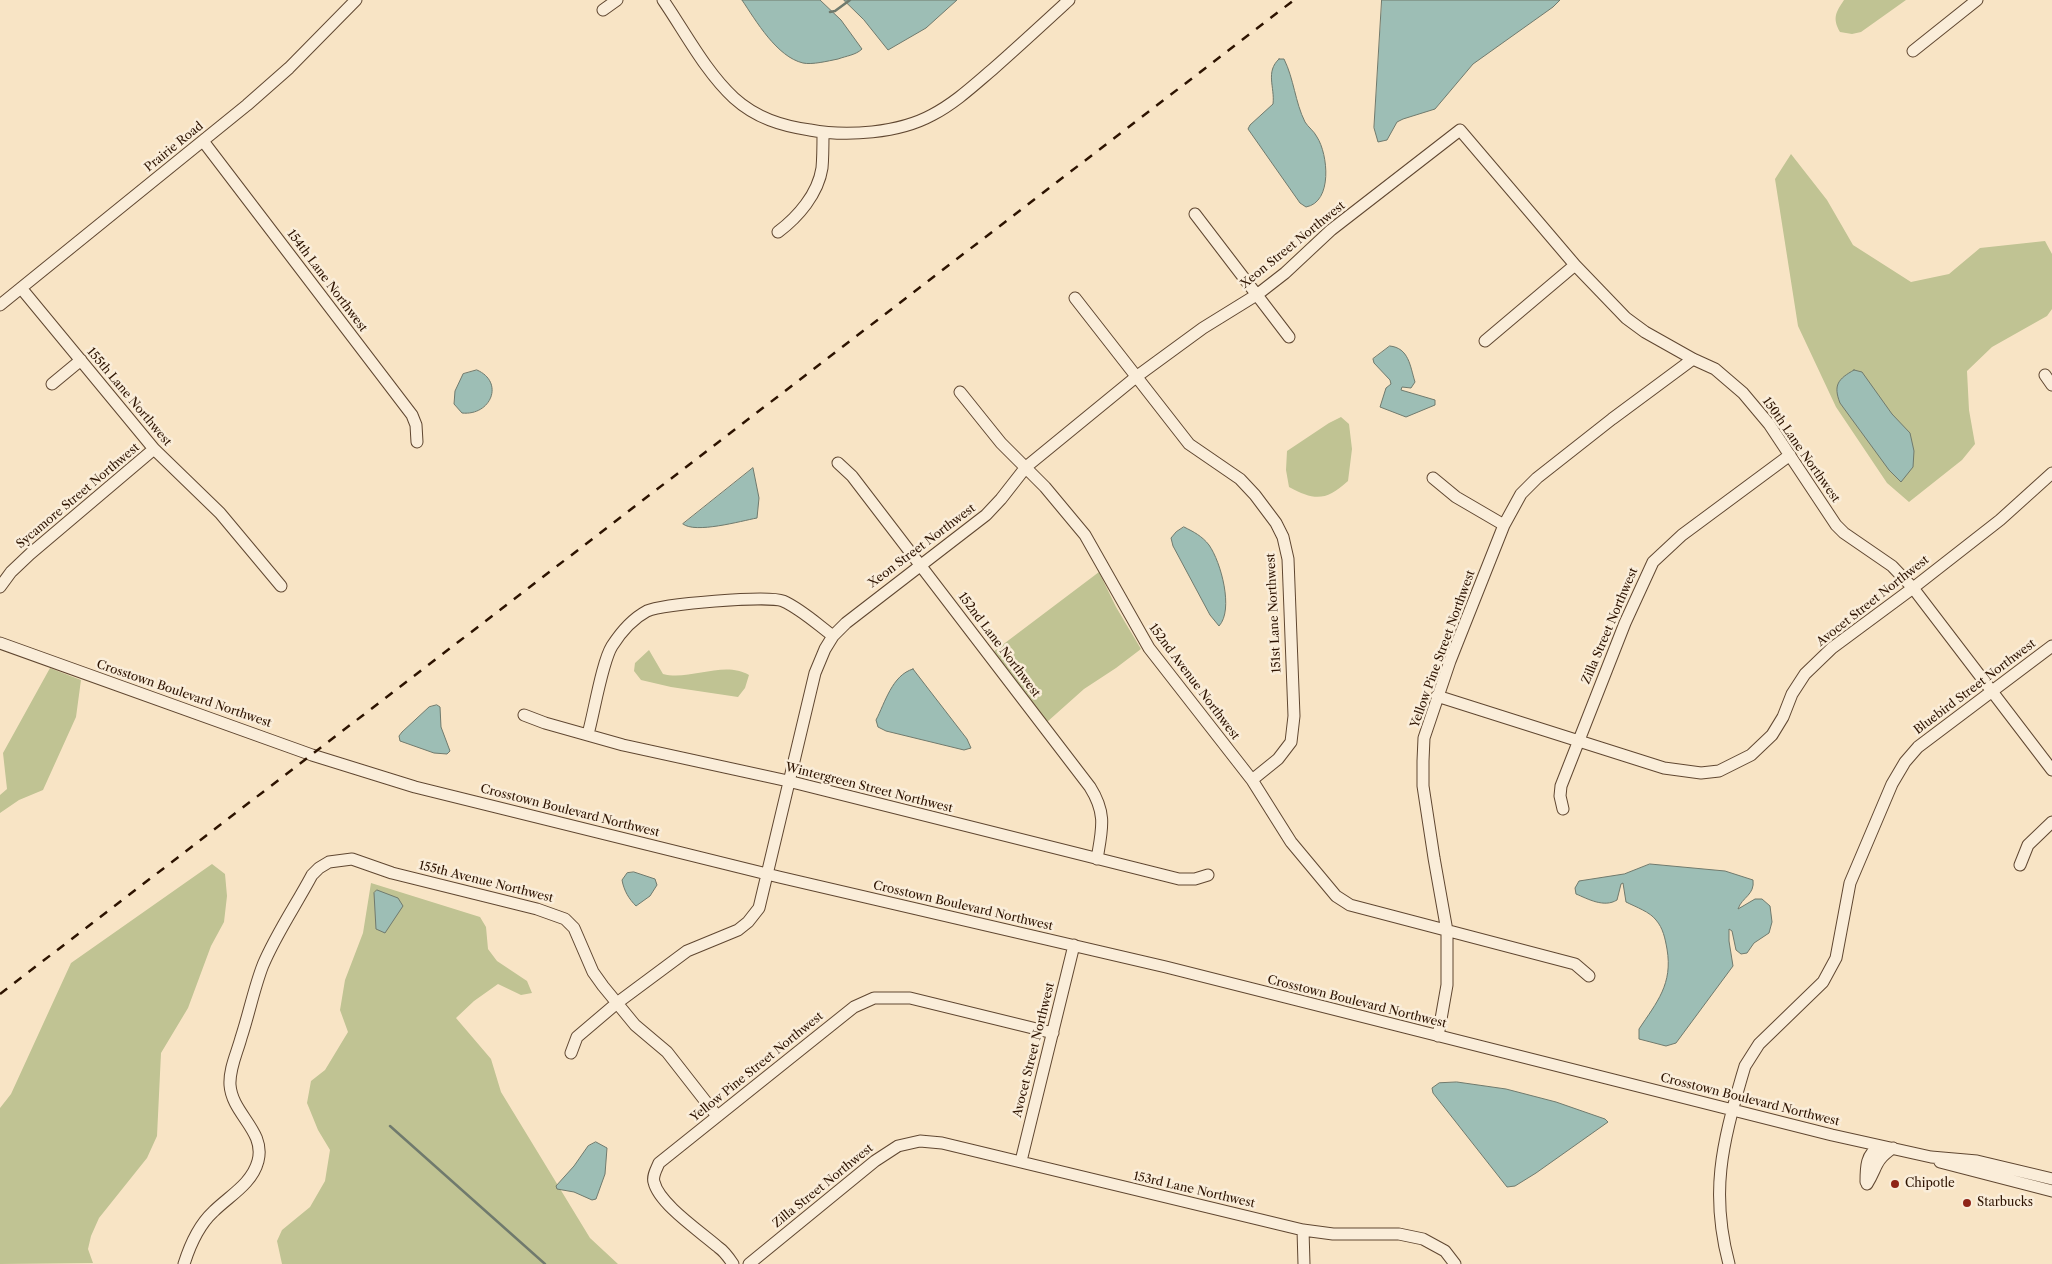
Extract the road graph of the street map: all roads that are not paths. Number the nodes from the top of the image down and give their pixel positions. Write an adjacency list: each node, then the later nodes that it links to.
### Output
1 (356, 0): 10 (street, Prairie Road)
2 (617, 0): 6 (street)
3 (663, 0): 9 (street)
4 (1069, 0): 9 (street)
5 (1977, 0): 7 (street)
6 (603, 10)
7 (1913, 51)
8 (1460, 130): 13 (street, 150th Lane Northwest); 15 (street, Xeon Street Northwest)
9 (823, 133): 12 (street)
10 (203, 141): 14 (street, Prairie Road); 27 (street, 154th Lane Northwest)
11 (1195, 214): 15 (street)
12 (778, 232)
13 (1575, 265): 19 (street); 20 (street, 150th Lane Northwest)
14 (21, 288): 17 (street, Prairie Road); 21 (street, 155th Lane Northwest)
15 (1258, 294): 18 (street); 23 (street, Xeon Street Northwest)
16 (1075, 298): 23 (street, 151st Lane Northwest)
17 (0, 305)
18 (1289, 337)
19 (1485, 341)
20 (1693, 359): 29 (street, 150th Lane Northwest); 34 (street, Yellow Pine Street Northwest)
21 (80, 360): 24 (street); 28 (street, 155th Lane Northwest)
22 (2045, 375): 25 (street)
23 (1136, 377): 31 (street, Xeon Street Northwest); 48 (street, 151st Lane Northwest)
24 (52, 384)
25 (2052, 385)
26 (960, 392): 31 (street, 152nd Avenue Northwest)
27 (418, 442)
28 (154, 449): 36 (street, 155th Lane Northwest); 37 (street, Sycamore Street Northwest)
29 (1790, 455): 38 (street, 150th Lane Northwest); 46 (street, Zilla Street Northwest)
30 (838, 463): 35 (street, 152nd Lane Northwest)
31 (1026, 467): 35 (street, Xeon Street Northwest); 48 (street, 152nd Avenue Northwest)
32 (2052, 472): 38 (street, Avocet Street Northwest)
33 (1433, 478): 34 (street)
34 (1504, 524): 43 (street, Yellow Pine Street Northwest)
35 (920, 564): 39 (street, Xeon Street Northwest); 52 (street, 152nd Lane Northwest)
36 (281, 586)
37 (0, 587)
38 (1913, 588): 42 (street, 150th Lane Northwest); 46 (street, Avocet Street Northwest)
39 (832, 636): 45 (street); 49 (street, Xeon Street Northwest)
40 (0, 643): 54 (street, Crosstown Boulevard Northwest)
41 (2052, 646): 42 (street, Bluebird Street Northwest)
42 (1992, 693): 47 (street, 150th Lane Northwest); 63 (street, Bluebird Street Northwest)
43 (1438, 696): 46 (street); 56 (street, Yellow Pine Street Northwest)
44 (524, 715): 45 (street, Wintergreen Street Northwest)
45 (588, 734): 49 (street, Wintergreen Street Northwest)
46 (1579, 741): 50 (street, Zilla Street Northwest)
47 (2052, 770)
48 (1252, 780): 56 (street, 152nd Avenue Northwest)
49 (788, 781): 52 (street, Wintergreen Street Northwest); 54 (street, Xeon Street Northwest)
50 (1563, 809)
51 (2052, 822): 53 (street)
52 (1097, 858): 55 (street, Wintergreen Street Northwest)
53 (2020, 865)
54 (768, 874): 57 (street, Crosstown Boulevard Northwest); 59 (street, Xeon Street Northwest)
55 (1208, 875)
56 (1447, 931): 58 (street); 61 (street, Yellow Pine Street Northwest)
57 (1074, 945): 60 (street, Avocet Street Northwest); 61 (street, Crosstown Boulevard Northwest)
58 (1589, 976)
59 (617, 1003): 62 (street, Xeon Street Northwest); 64 (street, 155th Avenue Northwest); 73 (street, 155th Avenue Northwest)
60 (1053, 1033): 64 (street, Yellow Pine Street Northwest); 69 (street, Avocet Street Northwest)
61 (1438, 1036): 63 (street, Crosstown Boulevard Northwest)
62 (571, 1053)
63 (1733, 1109): 66 (street, Crosstown Boulevard Northwest); 78 (street, Bluebird Street Northwest)
64 (718, 1116): 74 (street, Yellow Pine Street Northwest)
65 (920, 1141): 69 (street, 153rd Lane Northwest); 75 (street, Zilla Street Northwest)
66 (1880, 1146): 67 (street, Crosstown Boulevard Northwest); 67 (street)
67 (1893, 1148): 68 (street, Crosstown Boulevard Northwest)
68 (1932, 1157): 70 (street, Crosstown Boulevard Northwest); 71 (street, Crosstown Boulevard Northwest)
69 (1021, 1161): 72 (street, 153rd Lane Northwest)
70 (2052, 1179)
71 (2052, 1191)
72 (1303, 1230): 76 (street); 77 (street, 153rd Lane Northwest)
73 (184, 1264)
74 (734, 1264)
75 (749, 1264)
76 (1304, 1264)
77 (1455, 1264)
78 (1729, 1264)

